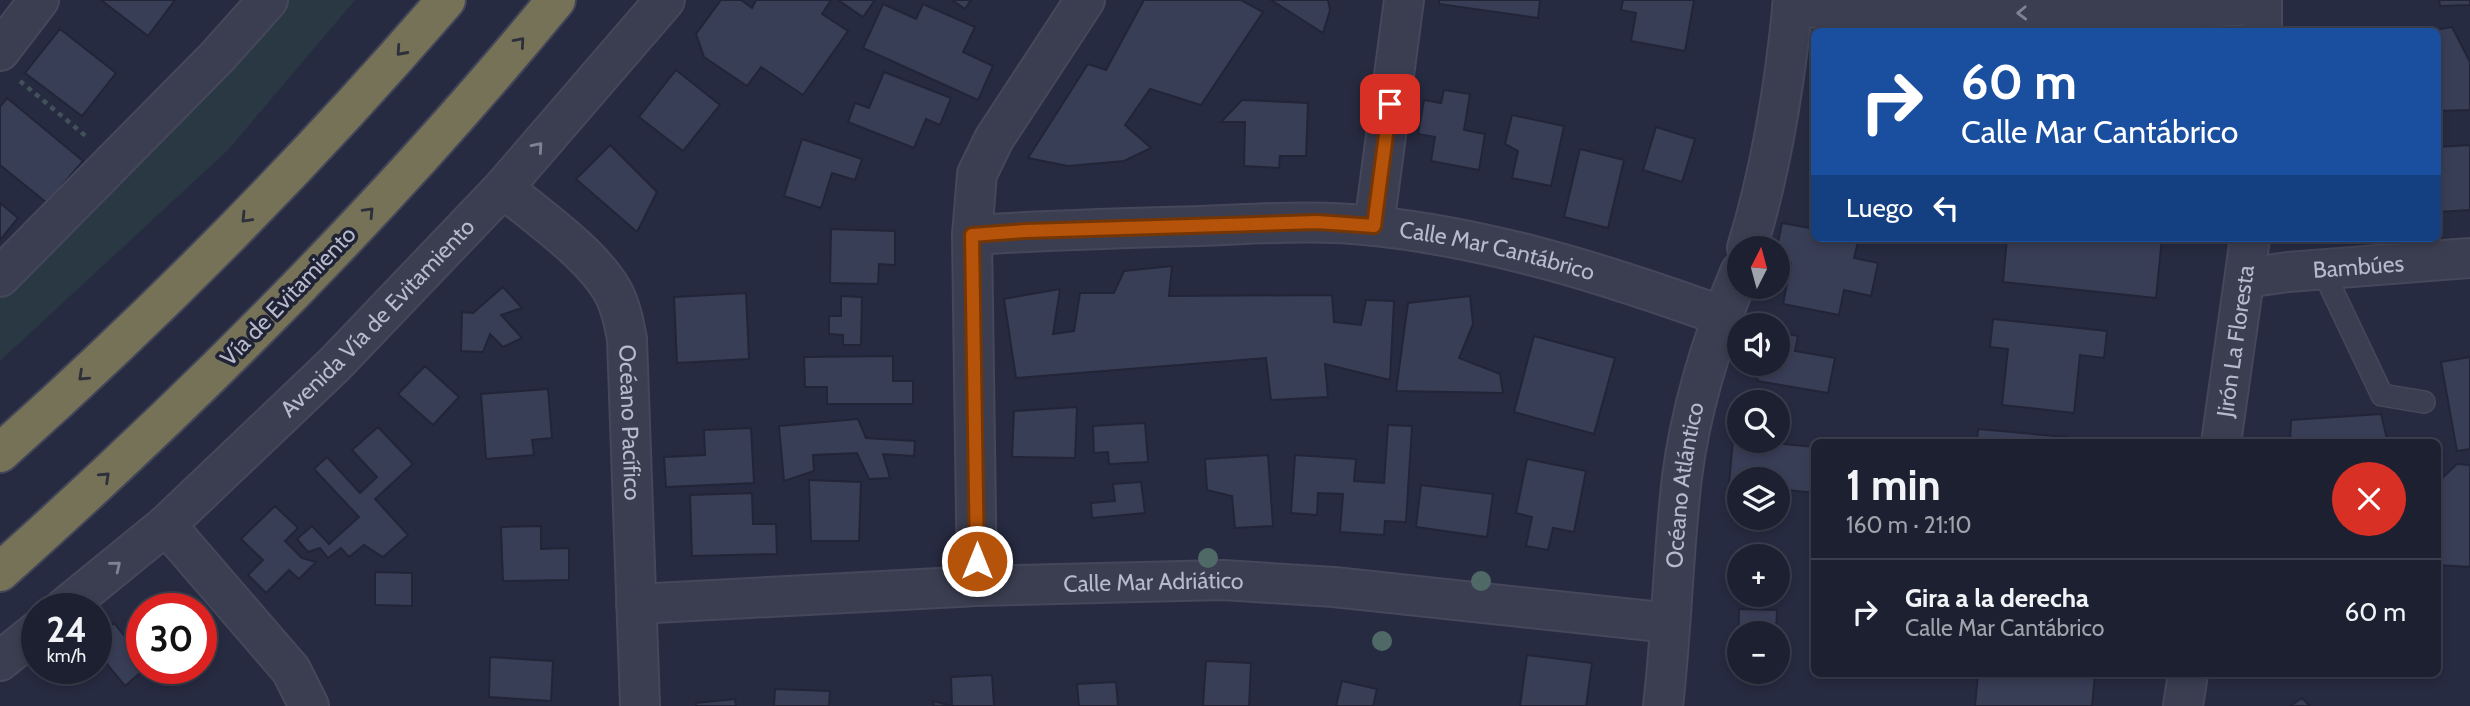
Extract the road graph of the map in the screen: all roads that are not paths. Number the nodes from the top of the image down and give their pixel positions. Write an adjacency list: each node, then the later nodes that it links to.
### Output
1 (39, 0): 10 (street)
2 (268, 0): 18 (street)
3 (446, 0): 24 (highway, one-way to 24)
4 (556, 0): 26 (highway, Vía de Evitamiento, one-way to 4)
5 (665, 0): 11 (street, Avenida Vía de Evitamiento, one-way to 5)
6 (1085, 0): 13 (street)
7 (1404, 0): 12 (street)
8 (1792, 3): 9 (street, one-way to 8); 14 (street)
9 (2262, 12)
10 (5, 62)
11 (503, 188): 25 (street, Avenida Vía de Evitamiento); 29 (street, Océano Pacífico)
12 (1374, 226): 13 (street, Calle Mar Cantábrico); 21 (street, Calle Mar Cantábrico)
13 (972, 235): 27 (street)
14 (1750, 236)
15 (2250, 242): 19 (street, Jirón La Floresta)
16 (2470, 258): 17 (street, Bambúes)
17 (2322, 269): 19 (street, Bambúes); 22 (lane)
18 (0, 277)
19 (2245, 278): 23 (street, Jirón La Floresta)
20 (1729, 299): 21 (street, Océano Atlántico)
21 (1722, 316): 30 (street, Océano Atlántico)
22 (2424, 402)
23 (2222, 439)
24 (0, 453)
25 (166, 525): 28 (street, Avenida Vía de Evitamiento, one-way to 25); 34 (street)
26 (0, 572)
27 (977, 586): 29 (street, Calle Mar Adriático); 30 (street, Calle Mar Adriático)
28 (83, 593)
29 (636, 604): 35 (street, Océano Pacífico)
30 (1670, 622): 36 (street, Océano Atlántico)
31 (21, 644): 32 (street)
32 (0, 661)
33 (2188, 677): 37 (street)
34 (309, 706)
35 (640, 706)
36 (1663, 706)
37 (2183, 706)

